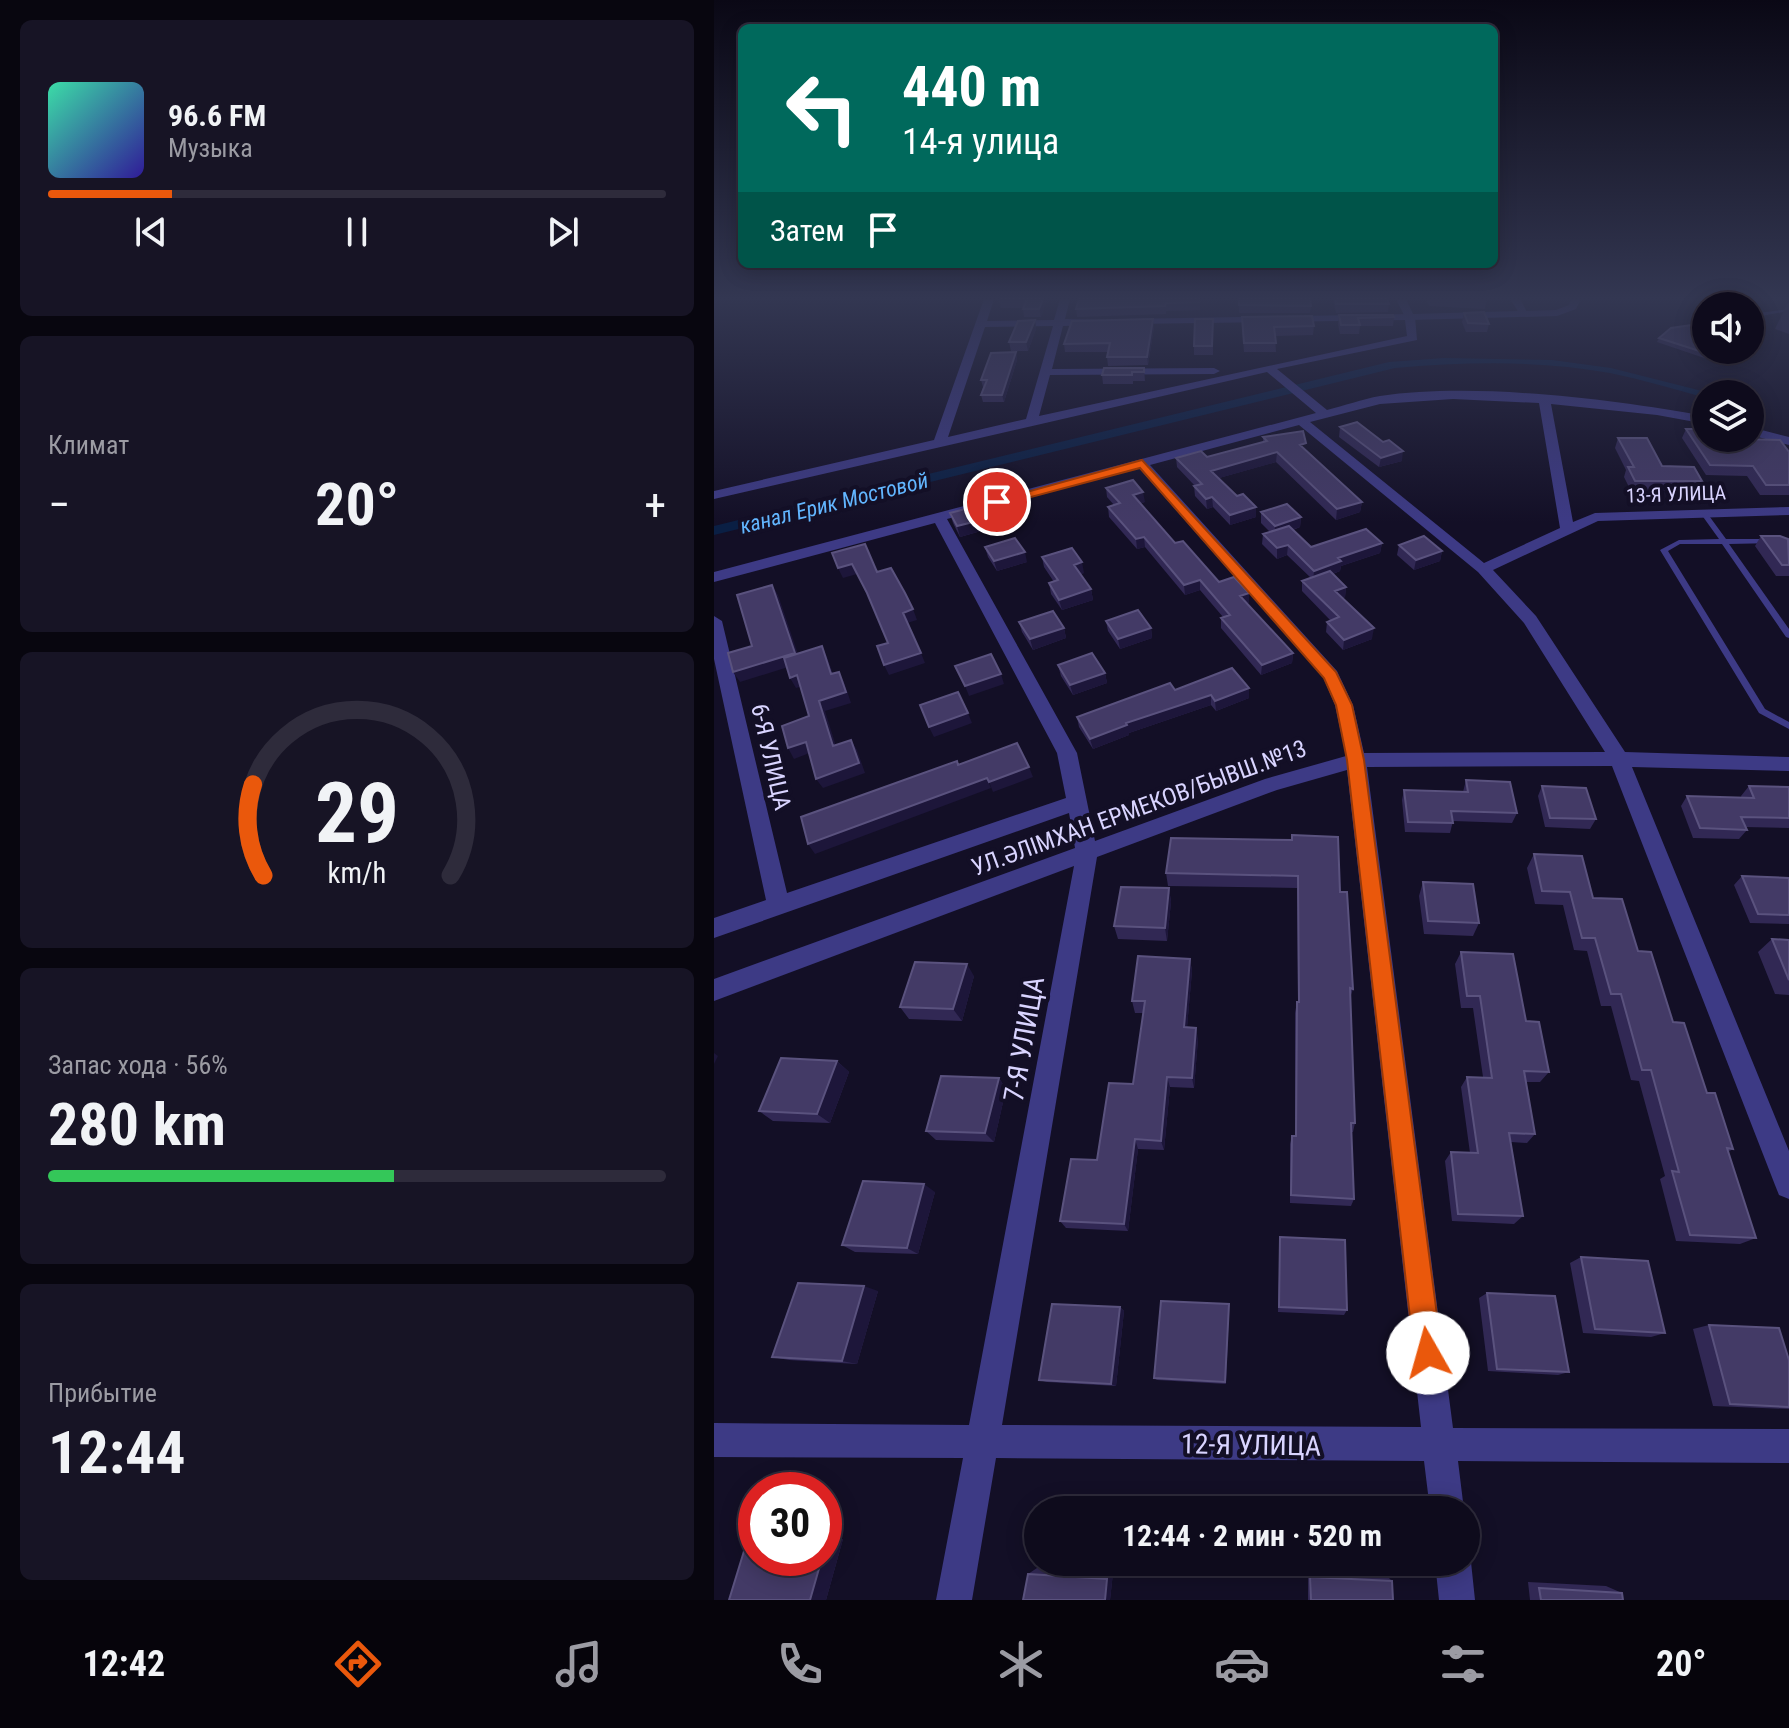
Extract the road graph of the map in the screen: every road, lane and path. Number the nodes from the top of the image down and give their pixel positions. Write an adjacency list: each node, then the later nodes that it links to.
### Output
1 (964, 374): 14 (street)
2 (1045, 374): 10 (street)
3 (1134, 374): 6 (street)
4 (1230, 374): 6 (street)
5 (1277, 374): 8 (street)
6 (1205, 375): 10 (street)
7 (1544, 400): 8 (street); 9 (street); 20 (street)
8 (1326, 416): 11 (street)
9 (1692, 417)
10 (1032, 421): 14 (street)
11 (1302, 422): 15 (street); 23 (street)
12 (1764, 435): 13 (street)
13 (1789, 441)
14 (940, 442): 16 (street)
15 (1142, 464): 19 (street); 29 (street)
16 (714, 495)
17 (1789, 511): 18 (street, 13-Я УЛИЦА)
18 (1705, 514): 20 (street, 13-Я УЛИЦА); 21 (lane)
19 (939, 517): 24 (street); 31 (street, 7-Я УЛИЦА)
20 (1567, 529): 23 (street, 13-Я УЛИЦА)
21 (1726, 542): 22 (lane); 26 (lane); 27 (lane)
22 (1789, 547)
23 (1483, 569): 28 (street)
24 (714, 577)
25 (714, 621): 33 (street, 6-Я УЛИЦА)
26 (1789, 635)
27 (1789, 726)
28 (1619, 759): 29 (street, УЛ.ӘЛІМХАН ЕРМЕКОВ/БЫВШ.№13); 30 (street, УЛ.ӘЛІМХАН ЕРМЕКОВ/БЫВШ.№13); 36 (street)
29 (1356, 760): 32 (street, УЛ.ӘЛІМХАН ЕРМЕКОВ/БЫВШ.№13); 40 (street)
30 (1789, 764)
31 (1076, 802): 32 (street, 7-Я УЛИЦА); 33 (street, УЛ.ӘЛІМХАН ЕРМЕКОВ/БЫВШ.№13)
32 (1087, 855): 35 (street, УЛ.ӘЛІМХАН ЕРМЕКОВ/БЫВШ.№13); 38 (street, 7-Я УЛИЦА)
33 (778, 904): 34 (street, УЛ.ӘЛІМХАН ЕРМЕКОВ/БЫВШ.№13)
34 (714, 928)
35 (714, 990)
36 (1789, 1185)
37 (714, 1440): 38 (street, 12-Я УЛИЦА)
38 (981, 1443): 40 (street, 12-Я УЛИЦА); 43 (street, 7-Я УЛИЦА)
39 (1789, 1446): 40 (street, 12-Я УЛИЦА)
40 (1439, 1447): 41 (street)
41 (1445, 1496)
42 (1454, 1576): 44 (street)
43 (954, 1600)
44 (1457, 1600)

